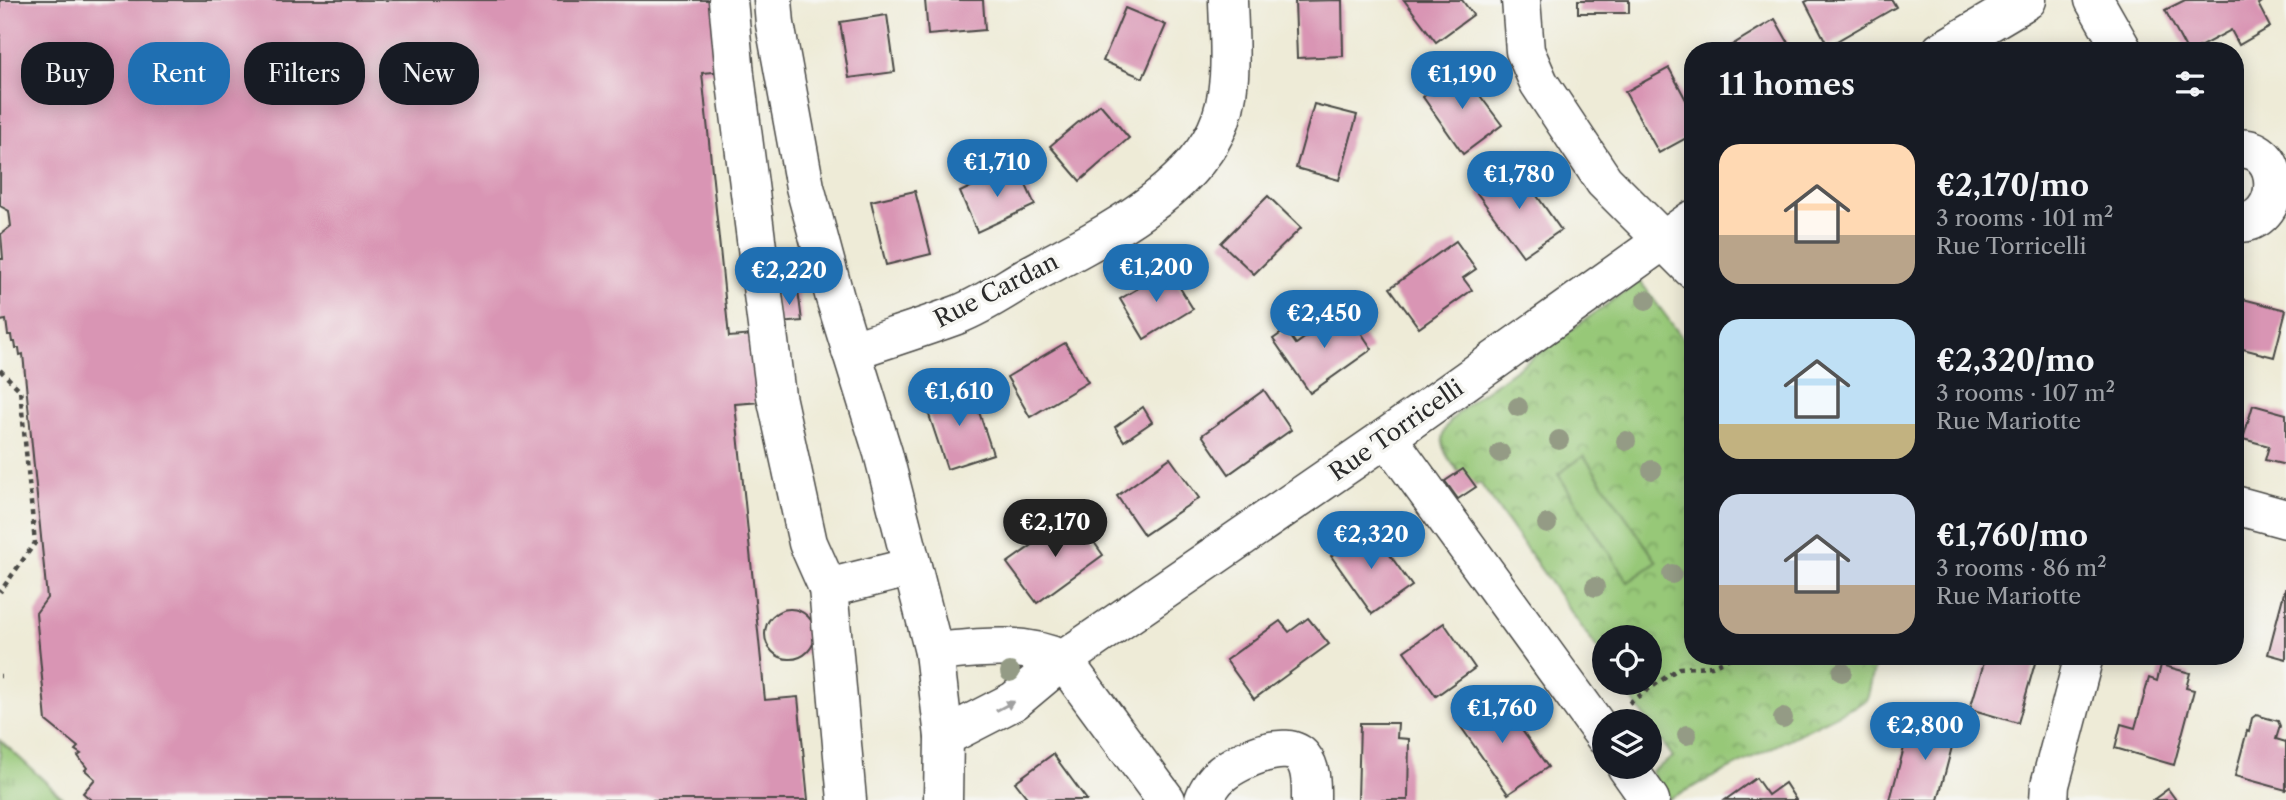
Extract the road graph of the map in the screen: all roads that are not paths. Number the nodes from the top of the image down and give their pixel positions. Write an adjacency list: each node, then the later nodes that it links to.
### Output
1 (728, 0): 18 (street)
2 (773, 0): 13 (street)
3 (1228, 0): 13 (street, Rue Cardan)
4 (1521, 0): 11 (street)
5 (2027, 0): 7 (street)
6 (2094, 0): 8 (street)
7 (1956, 42)
8 (2118, 42)
9 (2244, 149): 10 (street)
10 (2244, 223)
11 (1678, 230): 12 (street); 14 (street, Rue Torricelli)
12 (1684, 247)
13 (851, 351): 17 (street)
14 (1387, 437): 20 (street, Rue Torricelli); 22 (street)
15 (2244, 507): 16 (street)
16 (2286, 519)
17 (912, 566): 18 (street); 19 (street)
18 (828, 588): 25 (street)
19 (934, 652): 20 (street); 23 (street)
20 (1063, 660): 23 (street, Rue Torricelli, one-way to 20); 27 (street)
21 (2082, 665): 31 (street)
22 (1592, 720)
23 (944, 737): 26 (street)
24 (1635, 779): 30 (street)
25 (847, 800)
26 (943, 800)
27 (1166, 800)
28 (1204, 800): 29 (street)
29 (1311, 800)
30 (1650, 800)
31 (2049, 800)

